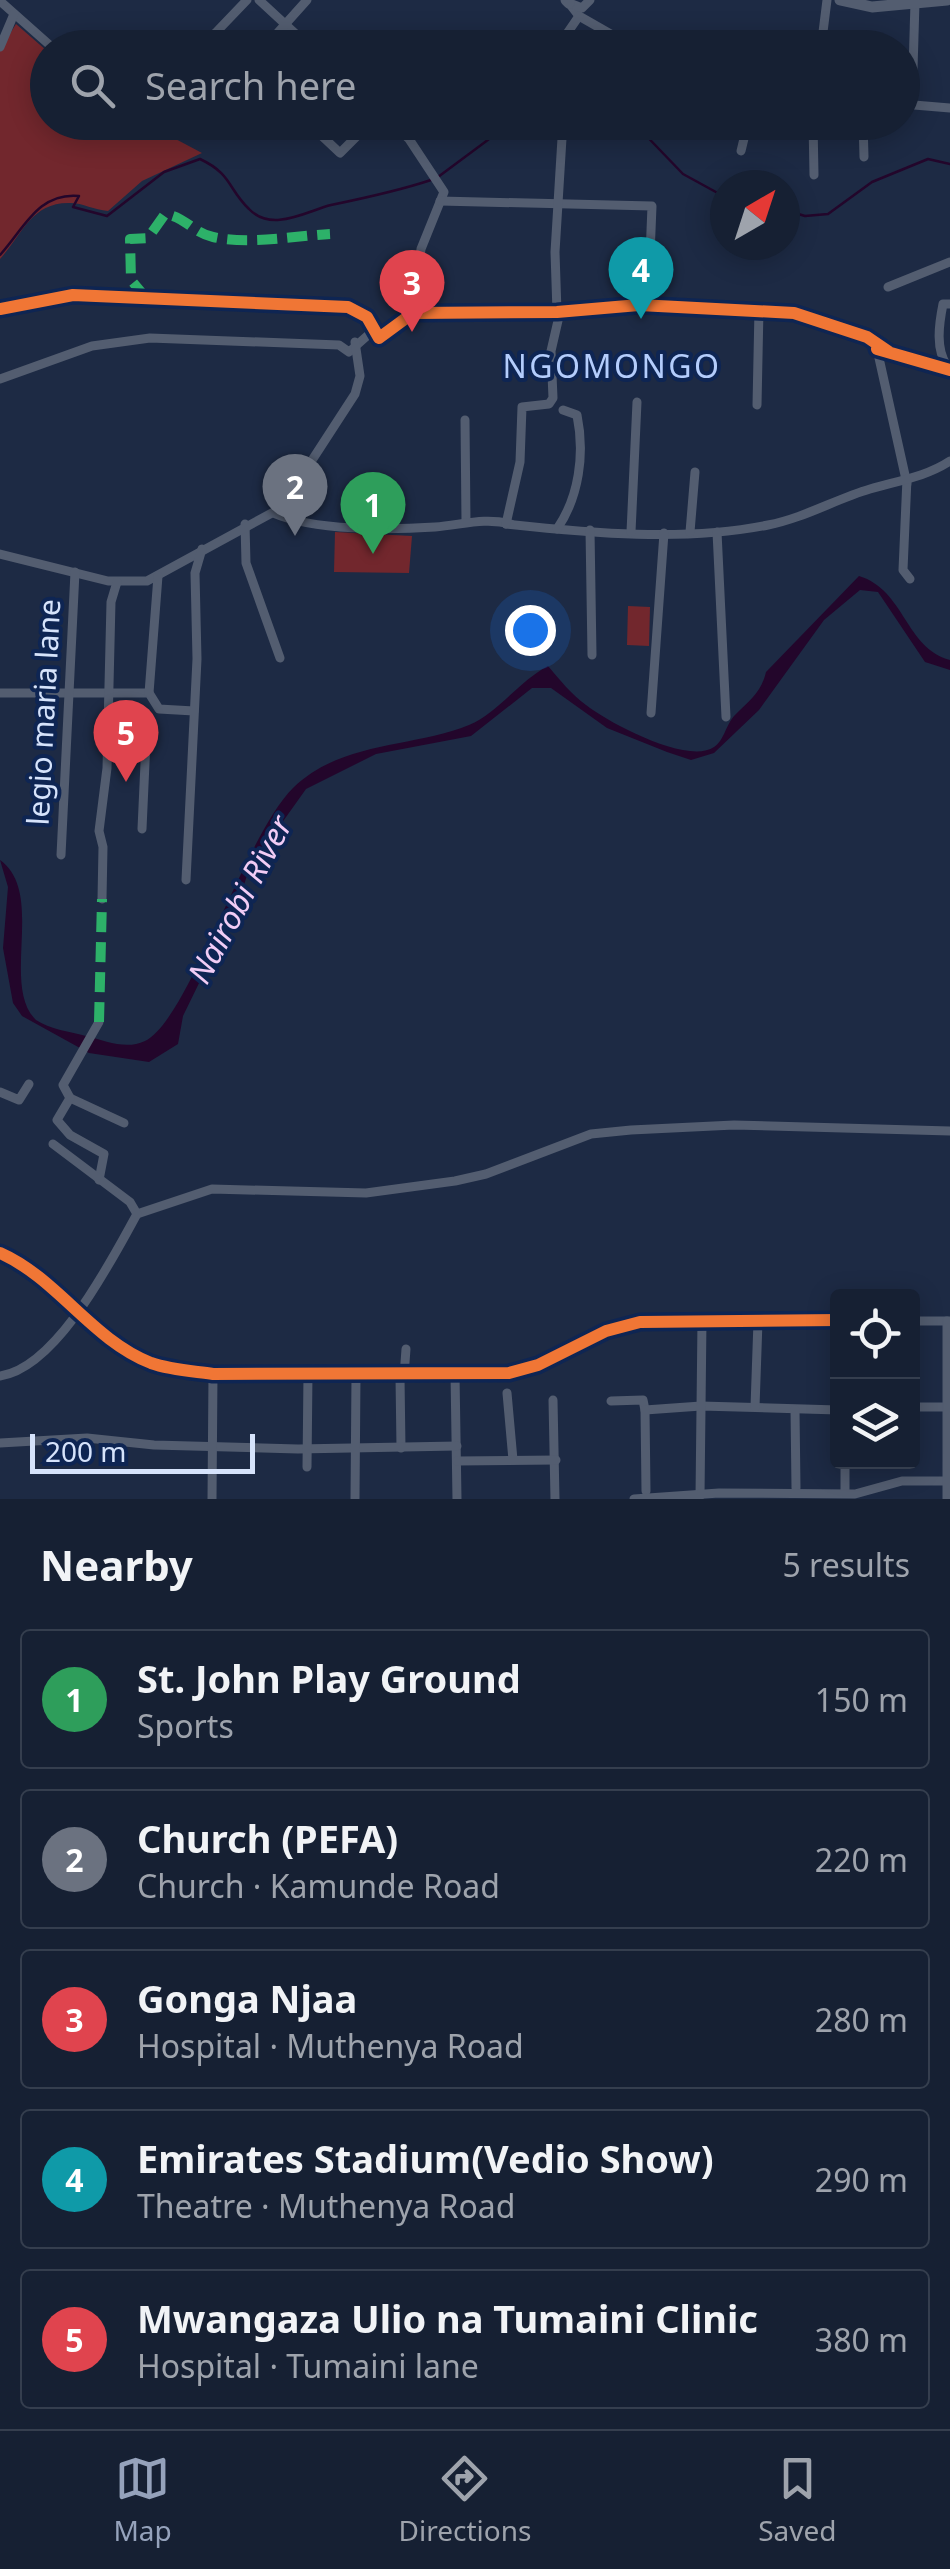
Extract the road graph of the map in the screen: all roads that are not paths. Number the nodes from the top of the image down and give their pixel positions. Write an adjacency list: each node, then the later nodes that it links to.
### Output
1 (246, 0): 15 (street)
2 (259, 0): 13 (street)
3 (306, 0): 13 (street)
4 (590, 0): 9 (street)
5 (828, 0): 20 (street)
6 (840, 0): 10 (street)
7 (947, 0): 10 (street)
8 (0, 1): 11 (street)
9 (568, 1): 12 (street)
10 (915, 2): 21 (street)
11 (14, 14): 14 (street); 22 (street)
12 (579, 16): 18 (street); 19 (street)
13 (286, 23): 16 (street); 17 (street)
14 (32, 30)
15 (218, 30)
16 (280, 30)
17 (293, 30)
18 (569, 30)
19 (604, 30)
20 (824, 30)
21 (913, 30)
22 (0, 47)
23 (920, 105): 24 (street)
24 (950, 108)
25 (326, 140): 26 (street)
26 (353, 140)
27 (405, 140): 35 (street)
28 (562, 140): 36 (street)
29 (743, 140): 32 (street)
30 (813, 140): 34 (street)
31 (864, 140): 33 (street)
32 (740, 151)
33 (864, 157)
34 (814, 175)
35 (440, 201): 36 (street); 44 (street)
36 (559, 202): 40 (street); 43 (street)
37 (950, 262): 38 (street)
38 (888, 287)
39 (950, 304): 48 (street)
40 (638, 305): 41 (street); 43 (street)
41 (759, 308): 47 (street); 51 (street)
42 (0, 309): 45 (street)
43 (558, 312): 44 (street); 60 (street)
44 (413, 313): 45 (street)
45 (376, 328): 46 (street)
46 (356, 342): 49 (street); 57 (street)
47 (878, 346): 48 (street); 56 (street)
48 (950, 369)
49 (0, 379)
50 (637, 402): 63 (street)
51 (757, 405)
52 (563, 410): 61 (street)
53 (465, 420): 58 (street)
54 (950, 461): 56 (street)
55 (695, 472): 65 (street)
56 (907, 478): 66 (street); 71 (street)
57 (273, 512): 58 (street); 59 (street)
58 (466, 522): 60 (street)
59 (245, 524): 67 (street); 74 (street)
60 (506, 524): 61 (street)
61 (557, 529): 62 (street)
62 (590, 530): 63 (street); 73 (street)
63 (631, 532): 64 (street)
64 (664, 532): 65 (street); 80 (street)
65 (690, 532): 66 (street)
66 (717, 532): 82 (street)
67 (202, 549): 70 (street); 79 (street)
68 (0, 554): 69 (street)
69 (75, 572): 72 (street); 76 (street, legio maria lane)
70 (158, 576): 72 (street); 77 (street)
71 (910, 578)
72 (117, 582): 75 (street)
73 (592, 654)
74 (280, 658)
75 (108, 691): 76 (street); 77 (street); 86 (street)
76 (70, 692): 78 (street); 84 (street, legio maria lane)
77 (150, 692): 79 (street)
78 (0, 693)
79 (194, 711): 85 (street)
80 (652, 712)
81 (147, 718): 83 (street)
82 (726, 718)
83 (142, 829)
84 (61, 855)
85 (186, 880)
86 (102, 899)
87 (99, 1022): 90 (street)
88 (29, 1084): 89 (street)
89 (0, 1092)
90 (70, 1098): 91 (street); 94 (street)
91 (124, 1123)
92 (950, 1131): 95 (street)
93 (53, 1144): 94 (street)
94 (99, 1180): 95 (street)
95 (136, 1214): 97 (street)
96 (0, 1253): 97 (street)
97 (78, 1310): 104 (street); 108 (street)
98 (702, 1320): 101 (street); 106 (street); 113 (street)
99 (830, 1320): 101 (street)
100 (920, 1320): 102 (street)
101 (758, 1321): 114 (street)
102 (948, 1321): 116 (street)
103 (406, 1349): 109 (street)
104 (213, 1374): 105 (street); 121 (street)
105 (308, 1374): 107 (street); 124 (street)
106 (455, 1374): 109 (street); 122 (street)
107 (356, 1375): 109 (street); 125 (street)
108 (0, 1376)
109 (402, 1376): 123 (street)
110 (507, 1393): 126 (street)
111 (553, 1400): 127 (street)
112 (610, 1400): 117 (street)
113 (702, 1406): 114 (street); 117 (street); 135 (street)
114 (755, 1407): 118 (street)
115 (920, 1407): 116 (street)
116 (948, 1407): 131 (street)
117 (646, 1410): 133 (street)
118 (795, 1410): 119 (street); 132 (street)
119 (830, 1410)
120 (0, 1443): 121 (street)
121 (213, 1446): 124 (street); 137 (street)
122 (458, 1446): 123 (street); 128 (street)
123 (402, 1448): 125 (street)
124 (308, 1449): 125 (street); 129 (street)
125 (356, 1449): 136 (street)
126 (513, 1460): 127 (street); 128 (street)
127 (556, 1460): 139 (street)
128 (457, 1461): 138 (street)
129 (307, 1467)
130 (845, 1469): 134 (street)
131 (948, 1481): 135 (street); 141 (street)
132 (796, 1488)
133 (646, 1491)
134 (845, 1492)
135 (700, 1496): 140 (street)
136 (355, 1498)
137 (212, 1499)
138 (457, 1499)
139 (555, 1499)
140 (634, 1499)
141 (946, 1499)

